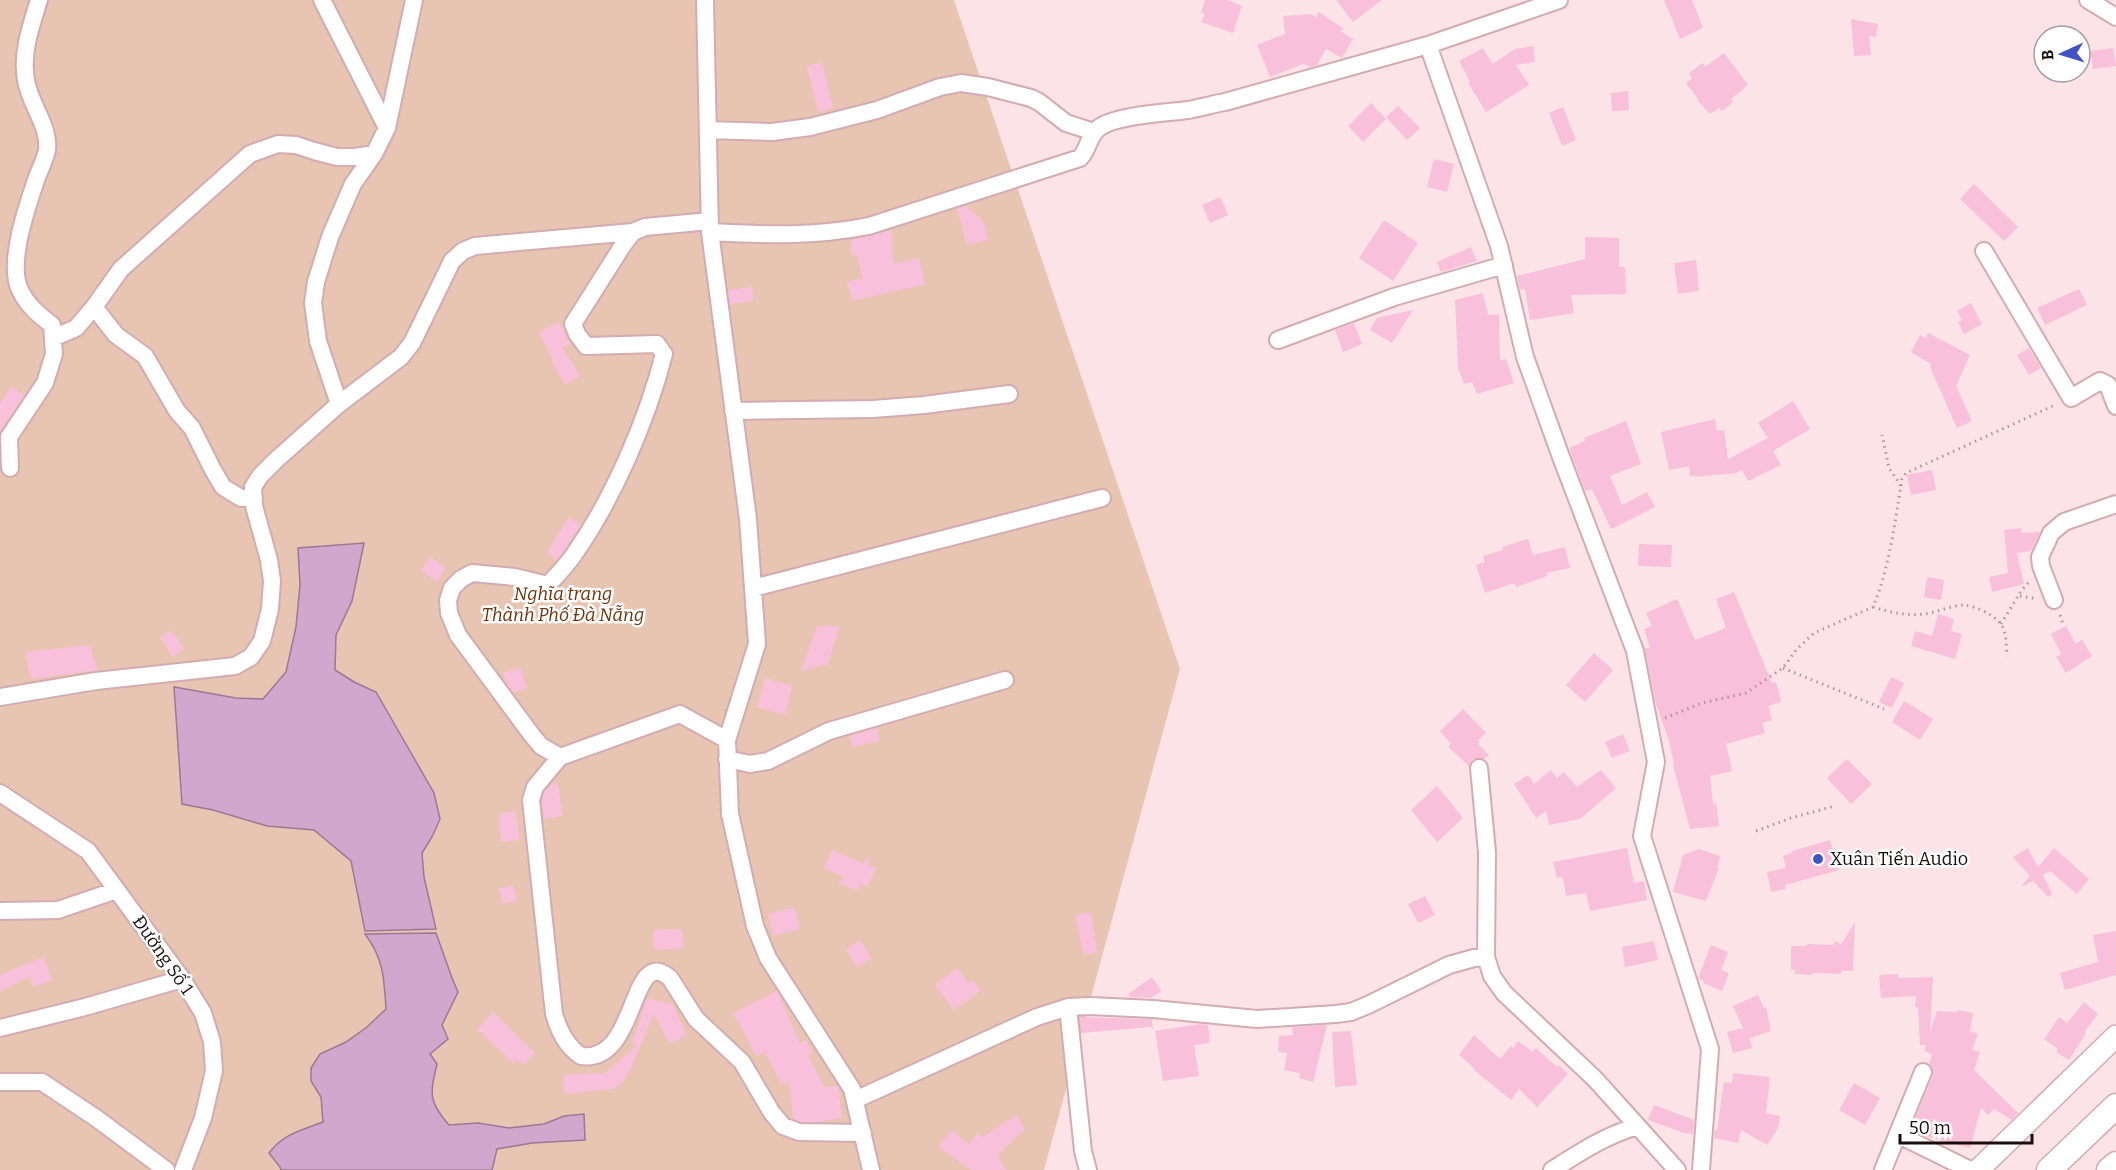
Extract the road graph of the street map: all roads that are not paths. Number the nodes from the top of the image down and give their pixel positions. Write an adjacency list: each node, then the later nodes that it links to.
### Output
1 (39, 0): 18 (street)
2 (322, 0): 9 (street)
3 (414, 0): 9 (street)
4 (705, 0): 10 (street)
5 (1559, 0): 8 (street)
6 (2088, 0): 7 (street)
7 (2116, 17)
8 (1428, 45): 11 (street); 16 (street)
9 (387, 128): 12 (street)
10 (708, 130): 11 (street); 13 (street)
11 (1094, 132): 13 (street)
12 (374, 154): 17 (street); 21 (street)
13 (710, 226): 14 (street); 23 (street)
14 (633, 232): 21 (street); 33 (street)
15 (1984, 251): 22 (street)
16 (1504, 265): 19 (street); 58 (street)
17 (94, 307): 18 (street); 25 (street)
18 (53, 338): 24 (street)
19 (1278, 340)
20 (1009, 394): 23 (street)
21 (339, 404): 25 (street)
22 (2116, 406)
23 (733, 411): 28 (street)
24 (10, 468)
25 (254, 497): 31 (street)
26 (1102, 498): 28 (street)
27 (2116, 504): 29 (street)
28 (753, 588): 32 (street)
29 (2054, 600)
30 (1005, 680): 34 (street)
31 (0, 697)
32 (727, 740): 33 (street); 34 (street)
33 (560, 757): 49 (street)
34 (728, 759): 46 (street)
35 (1479, 768): 39 (street)
36 (0, 793): 37 (street, Đường Số 1)
37 (117, 890): 38 (street); 40 (street, Đường Số 1)
38 (0, 911)
39 (1486, 957): 41 (street); 48 (street)
40 (182, 979): 42 (street); 53 (street, Đường Số 1)
41 (1068, 1007): 46 (street); 55 (street)
42 (0, 1028)
43 (2116, 1036): 61 (main road)
44 (1923, 1072): 50 (street)
45 (0, 1082): 52 (street)
46 (855, 1100): 49 (street)
47 (2116, 1106): 62 (highway)
48 (1637, 1126): 56 (street); 57 (street)
49 (862, 1133): 54 (street)
50 (1899, 1135): 59 (street); 60 (street)
51 (2116, 1164): 63 (highway)
52 (166, 1170)
53 (183, 1170)
54 (871, 1170)
55 (1088, 1170)
56 (1552, 1170)
57 (1677, 1170)
58 (1701, 1170)
59 (1883, 1170)
60 (1970, 1170)
61 (1978, 1170)
62 (2049, 1170)
63 (2109, 1170)

